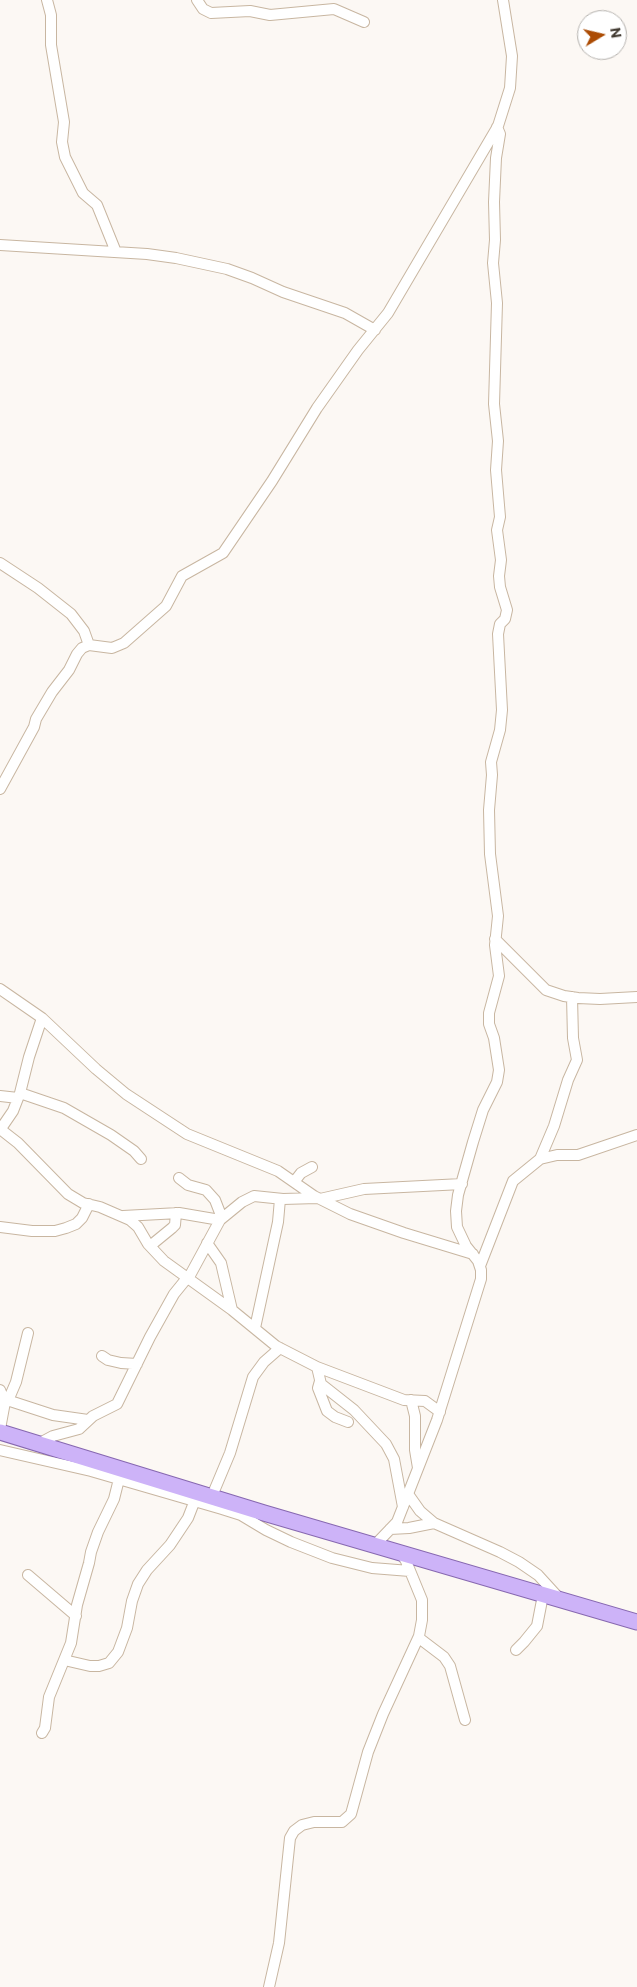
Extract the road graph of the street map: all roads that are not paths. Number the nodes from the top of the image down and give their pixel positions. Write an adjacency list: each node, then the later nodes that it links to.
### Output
1 (48, 0): 7 (street)
2 (197, 0): 4 (street)
3 (503, 0): 5 (street)
4 (364, 22)
5 (497, 127): 8 (street); 12 (street)
6 (0, 246): 7 (street)
7 (116, 252): 8 (street)
8 (375, 330): 10 (street)
9 (0, 563): 10 (street)
10 (89, 644): 11 (street)
11 (0, 789)
12 (495, 939): 14 (street); 26 (street)
13 (0, 989): 16 (street)
14 (572, 997): 15 (street); 21 (street)
15 (637, 997)
16 (42, 1018): 18 (street); 25 (street)
17 (0, 1096): 18 (street)
18 (19, 1096): 19 (street); 22 (street)
19 (0, 1130): 29 (street)
20 (637, 1135): 21 (street)
21 (540, 1158): 37 (street)
22 (141, 1159)
23 (312, 1167): 25 (street)
24 (179, 1178): 32 (street)
25 (294, 1182): 27 (street)
26 (462, 1184): 27 (street); 36 (street)
27 (318, 1198): 28 (street); 36 (street)
28 (280, 1199): 32 (street); 40 (street)
29 (89, 1204): 31 (street); 33 (street)
30 (176, 1213): 31 (street); 32 (street); 35 (street)
31 (122, 1216): 35 (street)
32 (221, 1219): 34 (street)
33 (0, 1227)
34 (207, 1243): 38 (street); 39 (street)
35 (150, 1246): 38 (street)
36 (473, 1254): 37 (street)
37 (480, 1266): 50 (street)
38 (187, 1278): 39 (street); 44 (street)
39 (232, 1310): 40 (street)
40 (255, 1328): 42 (street)
41 (28, 1333): 49 (street)
42 (280, 1348): 45 (street); 59 (street)
43 (102, 1356): 44 (street)
44 (137, 1364): 51 (street)
45 (316, 1368): 46 (street); 48 (street)
46 (320, 1382): 52 (street); 61 (street)
47 (0, 1390): 49 (street)
48 (411, 1400): 50 (street); 56 (street)
49 (6, 1401): 51 (street); 53 (street)
50 (440, 1412): 56 (street)
51 (88, 1420): 54 (street)
52 (348, 1422)
53 (0, 1431): 54 (main road)
54 (40, 1443): 59 (main road)
55 (0, 1450): 57 (street)
56 (418, 1468): 58 (street)
57 (119, 1479): 60 (street); 70 (street)
58 (408, 1494): 61 (street); 62 (street)
59 (212, 1496): 64 (main road)
60 (195, 1500): 66 (street); 74 (street)
61 (403, 1507): 63 (street)
62 (434, 1523): 63 (street); 69 (street)
63 (390, 1529): 64 (street)
64 (374, 1545): 65 (main road)
65 (401, 1553): 66 (street); 68 (main road)
66 (410, 1571): 72 (street)
67 (28, 1575): 70 (street)
68 (543, 1595): 69 (main road); 73 (street)
69 (561, 1600): 71 (main road)
70 (76, 1616): 74 (street)
71 (637, 1622)
72 (419, 1638): 75 (street); 77 (street)
73 (516, 1650)
74 (64, 1660): 76 (street)
75 (465, 1720)
76 (42, 1733)
77 (269, 1987)

